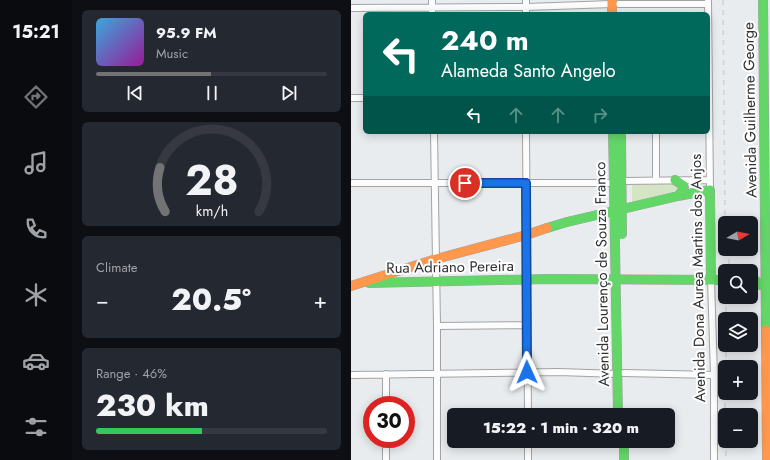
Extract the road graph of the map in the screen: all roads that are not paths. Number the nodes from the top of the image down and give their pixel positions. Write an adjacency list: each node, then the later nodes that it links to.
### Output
1 (432, 0): 10 (street)
2 (478, 0): 8 (street)
3 (758, 0): 22 (main road, Avenida Guilherme George)
4 (763, 0): 22 (main road, Avenida Guilherme George)
5 (616, 2): 6 (street); 7 (street); 11 (main road); 12 (main road)
6 (708, 2): 13 (street, Avenida Dona Aurea Martins dos Anjos)
7 (526, 3): 8 (street)
8 (478, 7): 10 (street)
9 (351, 8): 10 (street)
10 (432, 11)
11 (613, 12)
12 (618, 12)
13 (708, 12)
14 (351, 98): 15 (street)
15 (363, 98)
16 (434, 134): 28 (street)
17 (526, 134): 29 (street)
18 (613, 134): 26 (main road, Avenida Lourenço de Souza Franco)
19 (621, 134): 26 (main road, Avenida Lourenço de Souza Franco)
20 (656, 134): 23 (street)
21 (709, 134): 25 (street, Avenida Dona Aurea Martins dos Anjos)
22 (764, 154): 35 (main road, Avenida Guilherme George); 66 (main road, Avenida Guilherme George)
23 (657, 180): 24 (street); 26 (street)
24 (675, 180): 25 (street); 31 (main road)
25 (710, 180): 30 (street, Avenida Dona Aurea Martins dos Anjos)
26 (618, 182): 29 (street); 32 (main road, Avenida Lourenço de Souza Franco)
27 (351, 183): 28 (street)
28 (434, 183): 29 (street); 34 (street)
29 (526, 183): 33 (street)
30 (710, 190): 31 (main road); 38 (main road, Avenida Dona Aurea Martins dos Anjos)
31 (678, 196): 32 (main road)
32 (618, 210): 33 (main road); 36 (main road, Avenida Lourenço de Souza Franco)
33 (526, 235): 34 (main road); 37 (street)
34 (436, 259): 40 (street); 41 (main road)
35 (758, 264)
36 (618, 279): 37 (main road, Rua Adriano Pereira); 38 (main road, Rua Adriano Pereira); 47 (main road, Avenida Lourenço de Souza Franco)
37 (527, 280): 40 (main road, Rua Adriano Pereira); 43 (street)
38 (711, 280): 39 (main road, Rua Adriano Pereira); 50 (street, Avenida Dona Aurea Martins dos Anjos)
39 (718, 280)
40 (436, 281): 41 (main road, Rua Adriano Pereira); 44 (street)
41 (354, 285)
42 (758, 304): 65 (main road, Avenida Guilherme George)
43 (527, 325): 44 (street); 45 (street)
44 (437, 326): 46 (street)
45 (527, 372): 46 (street); 47 (street); 52 (street)
46 (437, 373): 49 (street); 60 (street)
47 (621, 373): 50 (street); 53 (main road, Avenida Lourenço de Souza Franco); 54 (main road, Avenida Lourenço de Souza Franco)
48 (351, 374): 49 (street)
49 (386, 374): 51 (street)
50 (714, 375): 64 (street, Avenida Dona Aurea Martins dos Anjos)
51 (386, 396)
52 (528, 408)
53 (618, 408)
54 (624, 408)
55 (386, 448): 59 (street)
56 (528, 448): 61 (street)
57 (618, 448): 62 (main road)
58 (624, 448): 63 (main road)
59 (387, 460)
60 (437, 460)
61 (528, 460)
62 (618, 460)
63 (624, 460)
64 (714, 460)
65 (762, 460)
66 (767, 460)

